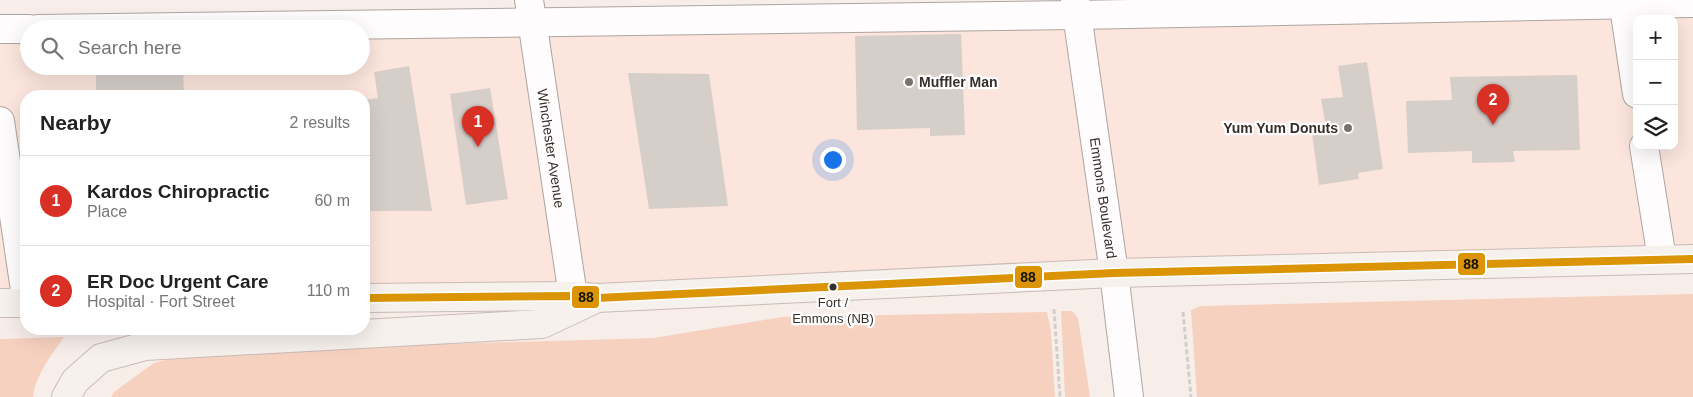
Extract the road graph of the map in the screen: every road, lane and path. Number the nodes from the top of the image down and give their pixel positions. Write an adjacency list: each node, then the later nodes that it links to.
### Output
1 (1624, 3): 2 (street); 3 (street); 8 (street)
2 (1693, 3)
3 (1076, 8): 4 (street); 14 (street, Emmons Boulevard)
4 (530, 11): 5 (street); 15 (street, Winchester Avenue)
5 (284, 20)
6 (0, 29): 7 (street)
7 (20, 29)
8 (1633, 66)
9 (0, 122): 11 (street)
10 (1645, 150): 12 (street)
11 (20, 257)
12 (1662, 259): 13 (main road); 14 (main road)
13 (1693, 259)
14 (1114, 273): 15 (main road); 25 (street, Emmons Boulevard)
15 (585, 297): 16 (main road); 21 (main road)
16 (370, 298)
17 (0, 303): 18 (main road)
18 (20, 303)
19 (1054, 308): 24 (path)
20 (1183, 312): 26 (path)
21 (370, 334)
22 (344, 335): 23 (main road)
23 (66, 397)
24 (1060, 397)
25 (1129, 397)
26 (1191, 397)

